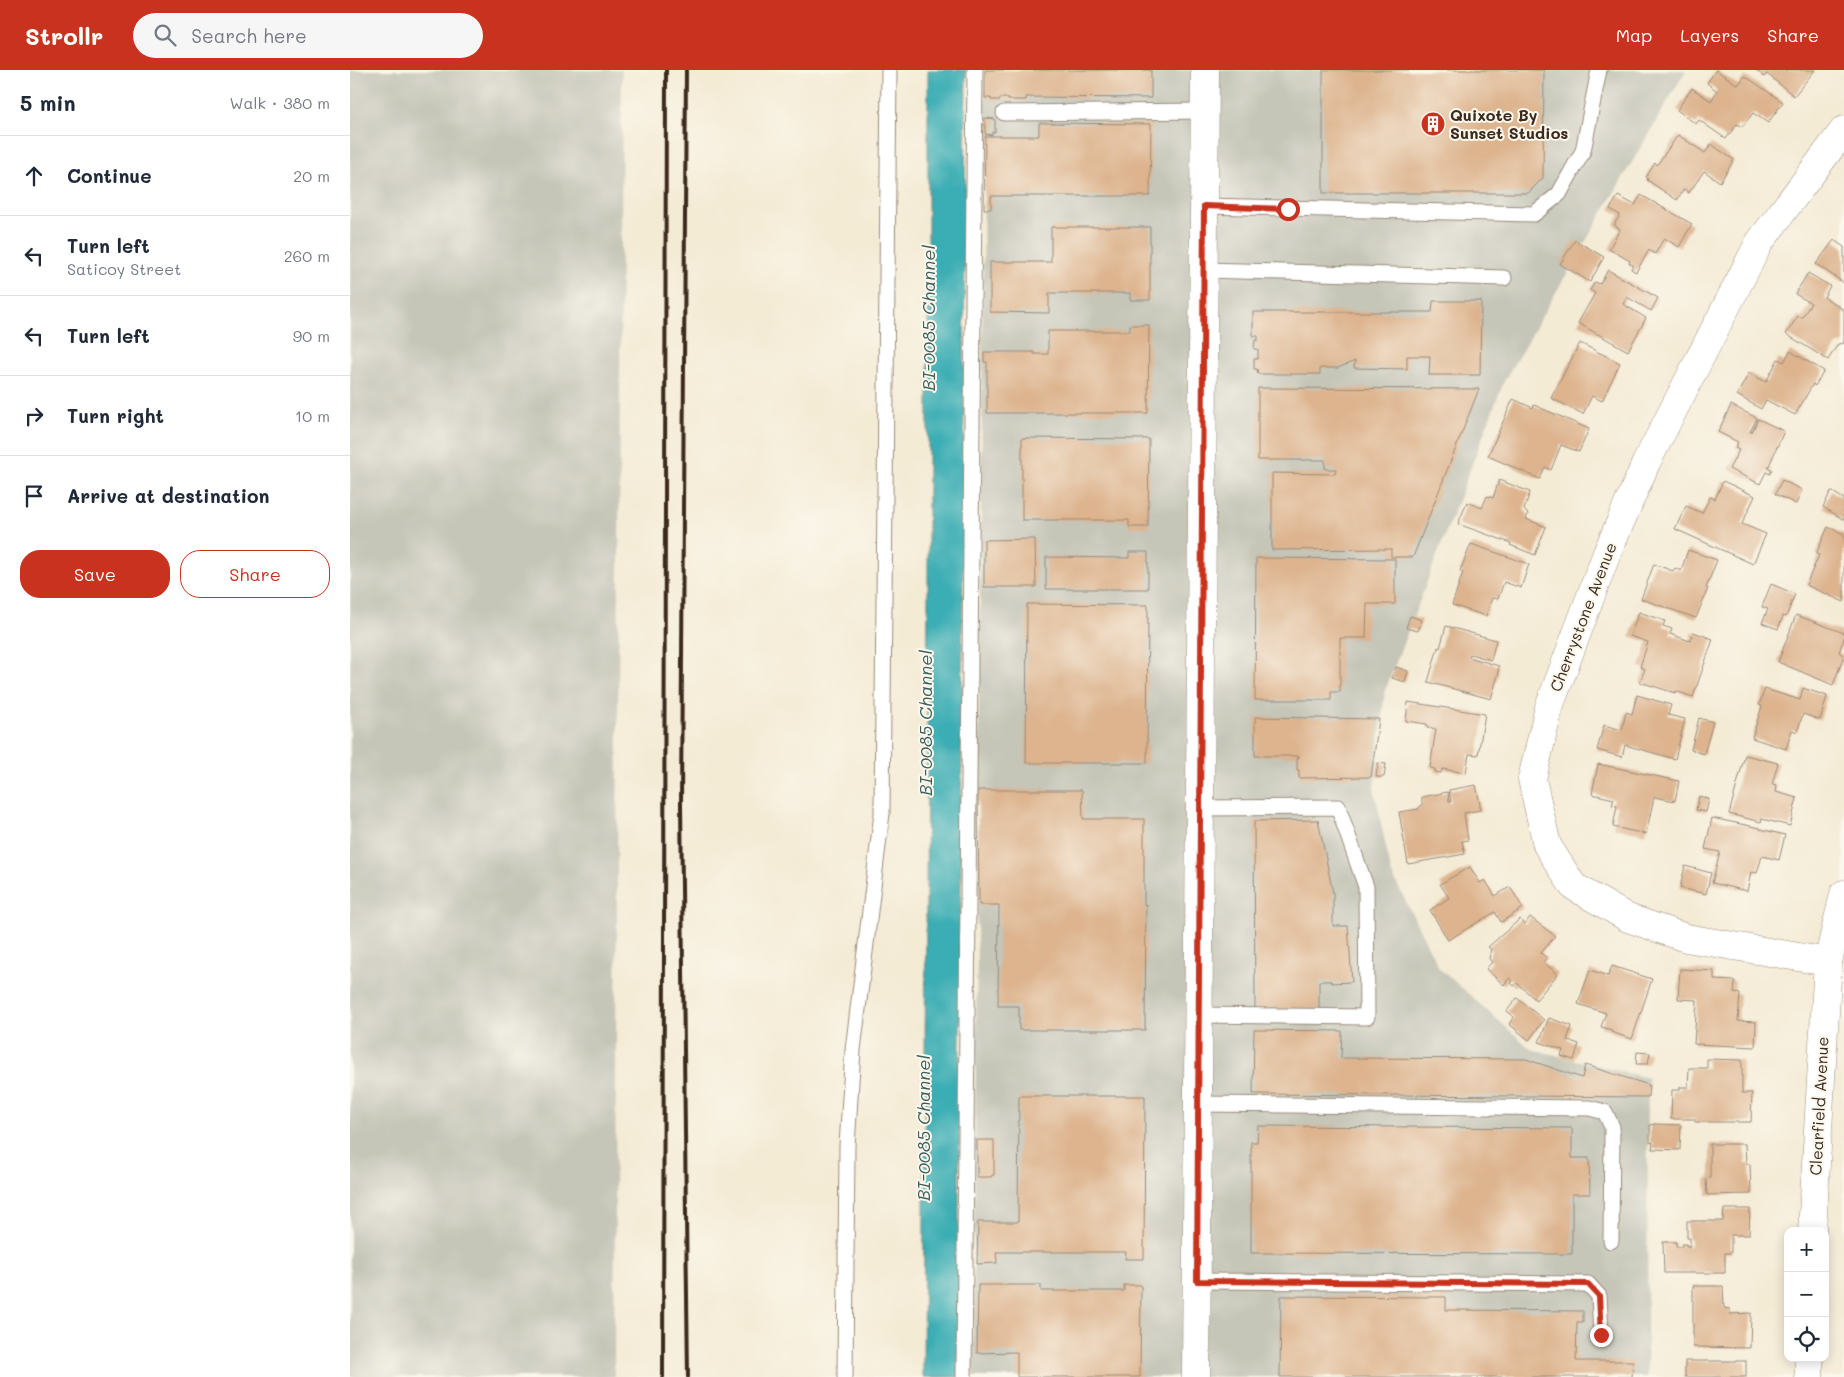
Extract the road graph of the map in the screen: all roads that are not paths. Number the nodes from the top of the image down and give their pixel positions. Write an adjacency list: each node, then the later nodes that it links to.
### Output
1 (889, 70): 21 (lane)
2 (975, 70): 22 (lane)
3 (1205, 70): 5 (street)
4 (1599, 70): 8 (lane)
5 (1205, 111): 6 (lane); 8 (street)
6 (1004, 113)
7 (1844, 130): 13 (street, Cherrystone Avenue)
8 (1204, 206): 9 (street)
9 (1204, 270): 10 (lane); 11 (street)
10 (1504, 278)
11 (1200, 808): 14 (street); 14 (lane)
12 (1844, 894): 13 (street, Clearfield Avenue)
13 (1828, 962): 16 (street, Clearfield Avenue)
14 (1199, 1015): 15 (street)
15 (1198, 1104): 17 (lane); 18 (street)
16 (1812, 1227)
17 (1610, 1241)
18 (1197, 1281): 19 (lane); 23 (street)
19 (1601, 1335)
20 (1810, 1362): 24 (street)
21 (845, 1377)
22 (964, 1377)
23 (1196, 1377)
24 (1809, 1377)

